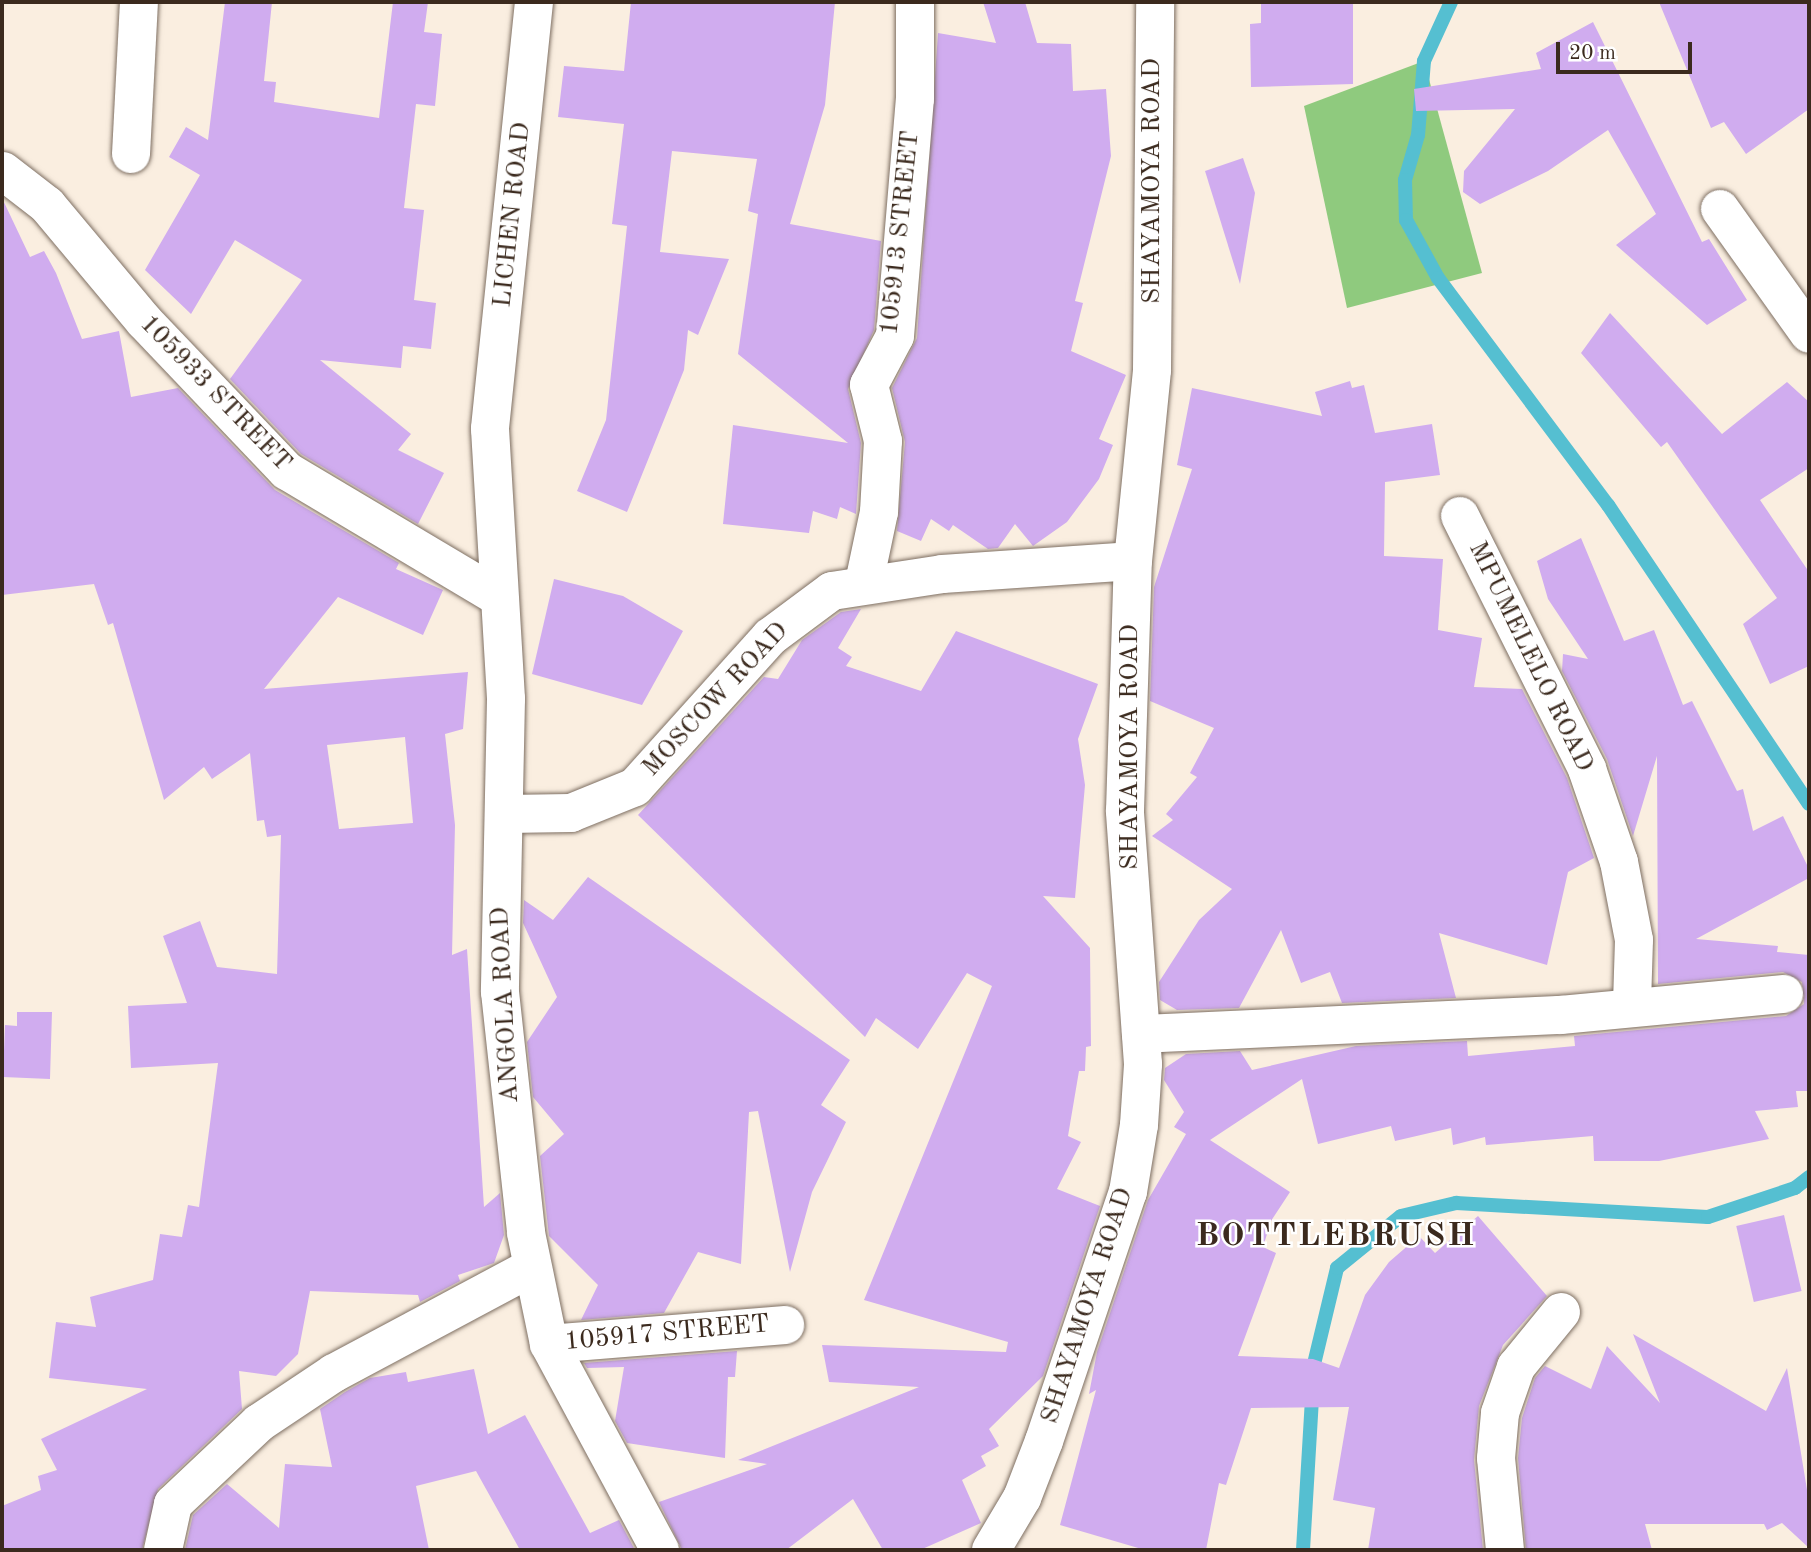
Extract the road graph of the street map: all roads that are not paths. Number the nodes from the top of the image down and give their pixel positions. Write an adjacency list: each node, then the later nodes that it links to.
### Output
1 (139, 2): 5 (street)
2 (534, 2): 9 (street, LICHEN ROAD)
3 (915, 2): 12 (street, 105913 STREET)
4 (1155, 2): 11 (street, SHAYAMOYA ROAD)
5 (131, 154)
6 (3, 171): 13 (street, 105933 STREET)
7 (1720, 209): 8 (street)
8 (1809, 334)
9 (490, 429): 13 (street, ANGOLA ROAD)
10 (1460, 516): 16 (street, MPUMELELO ROAD)
11 (1133, 561): 12 (street, MOSCOW ROAD); 17 (street, SHAYAMOYA ROAD)
12 (864, 583): 14 (street, MOSCOW ROAD)
13 (498, 597): 14 (street, ANGOLA ROAD)
14 (506, 814): 18 (street, ANGOLA ROAD)
15 (1784, 994): 16 (street)
16 (1632, 1005): 17 (street)
17 (1141, 1034): 24 (street, SHAYAMOYA ROAD)
18 (531, 1268): 21 (street, ANGOLA ROAD); 22 (street)
19 (1561, 1312): 25 (street)
20 (785, 1325): 21 (street, 105917 STREET)
21 (549, 1344): 23 (street, ANGOLA ROAD)
22 (163, 1550)
23 (660, 1550)
24 (991, 1550)
25 (1505, 1550)

